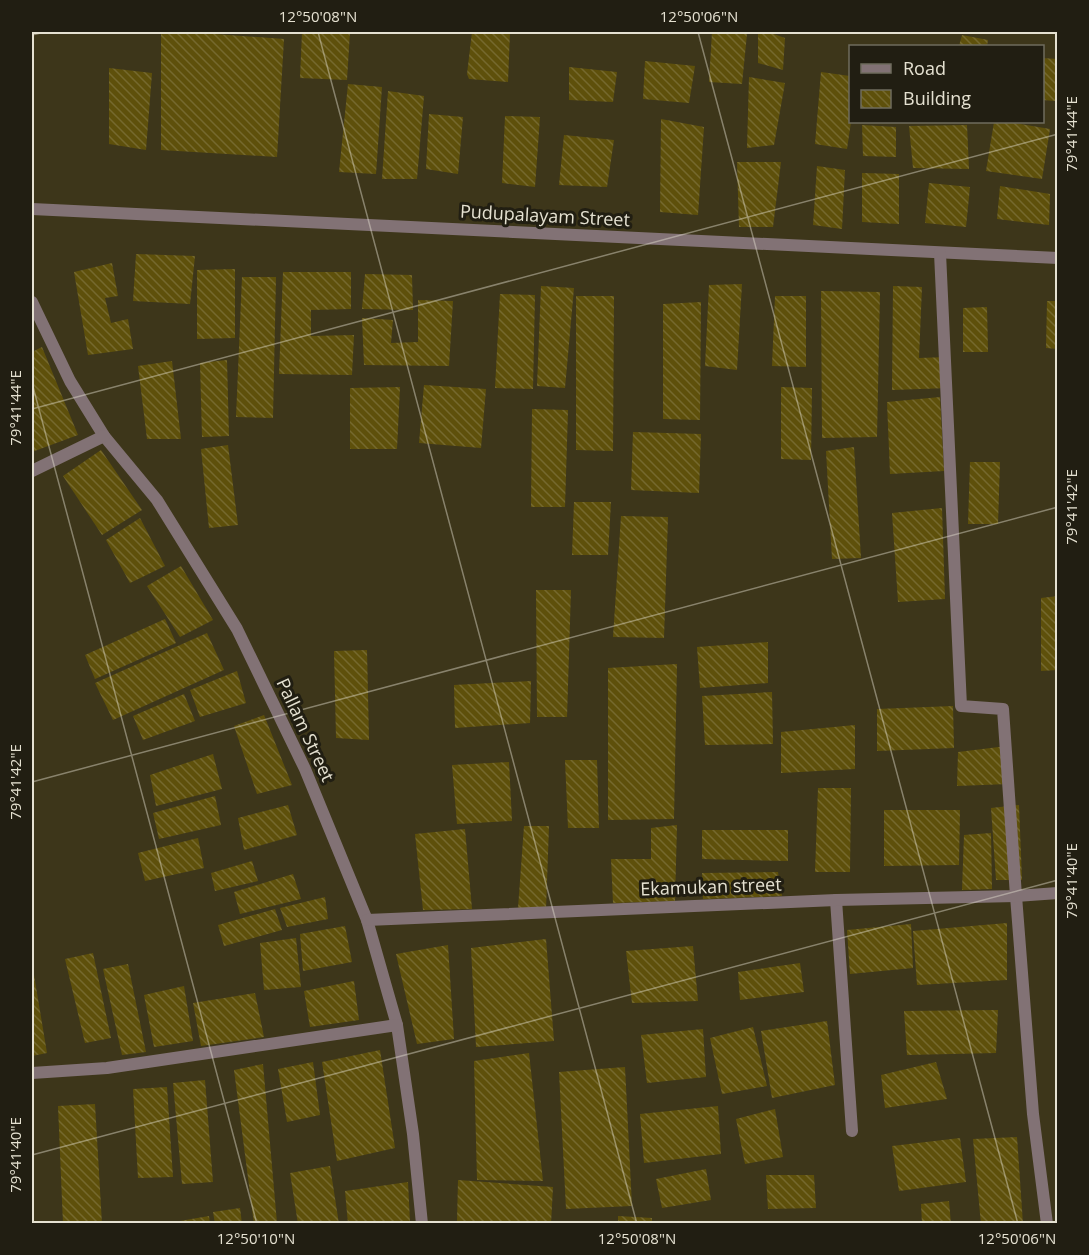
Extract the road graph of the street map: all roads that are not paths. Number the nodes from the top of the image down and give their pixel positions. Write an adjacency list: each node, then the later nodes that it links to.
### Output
1 (32, 209): 2 (street, Pudupalayam Street)
2 (940, 253): 3 (street, Pudupalayam Street); 8 (street)
3 (1058, 258)
4 (32, 302): 5 (street, Pallam Street)
5 (104, 436): 6 (street); 10 (street, Pallam Street)
6 (32, 471)
7 (1058, 893): 8 (street, Ekamukan street)
8 (1016, 896): 9 (street, Ekamukan street); 15 (street)
9 (836, 900): 10 (street, Ekamukan street); 13 (street)
10 (367, 920): 11 (street, Pallam Street)
11 (398, 1025): 12 (street); 14 (street, Pallam Street)
12 (32, 1073)
13 (852, 1131)
14 (422, 1224)
15 (1047, 1224)

